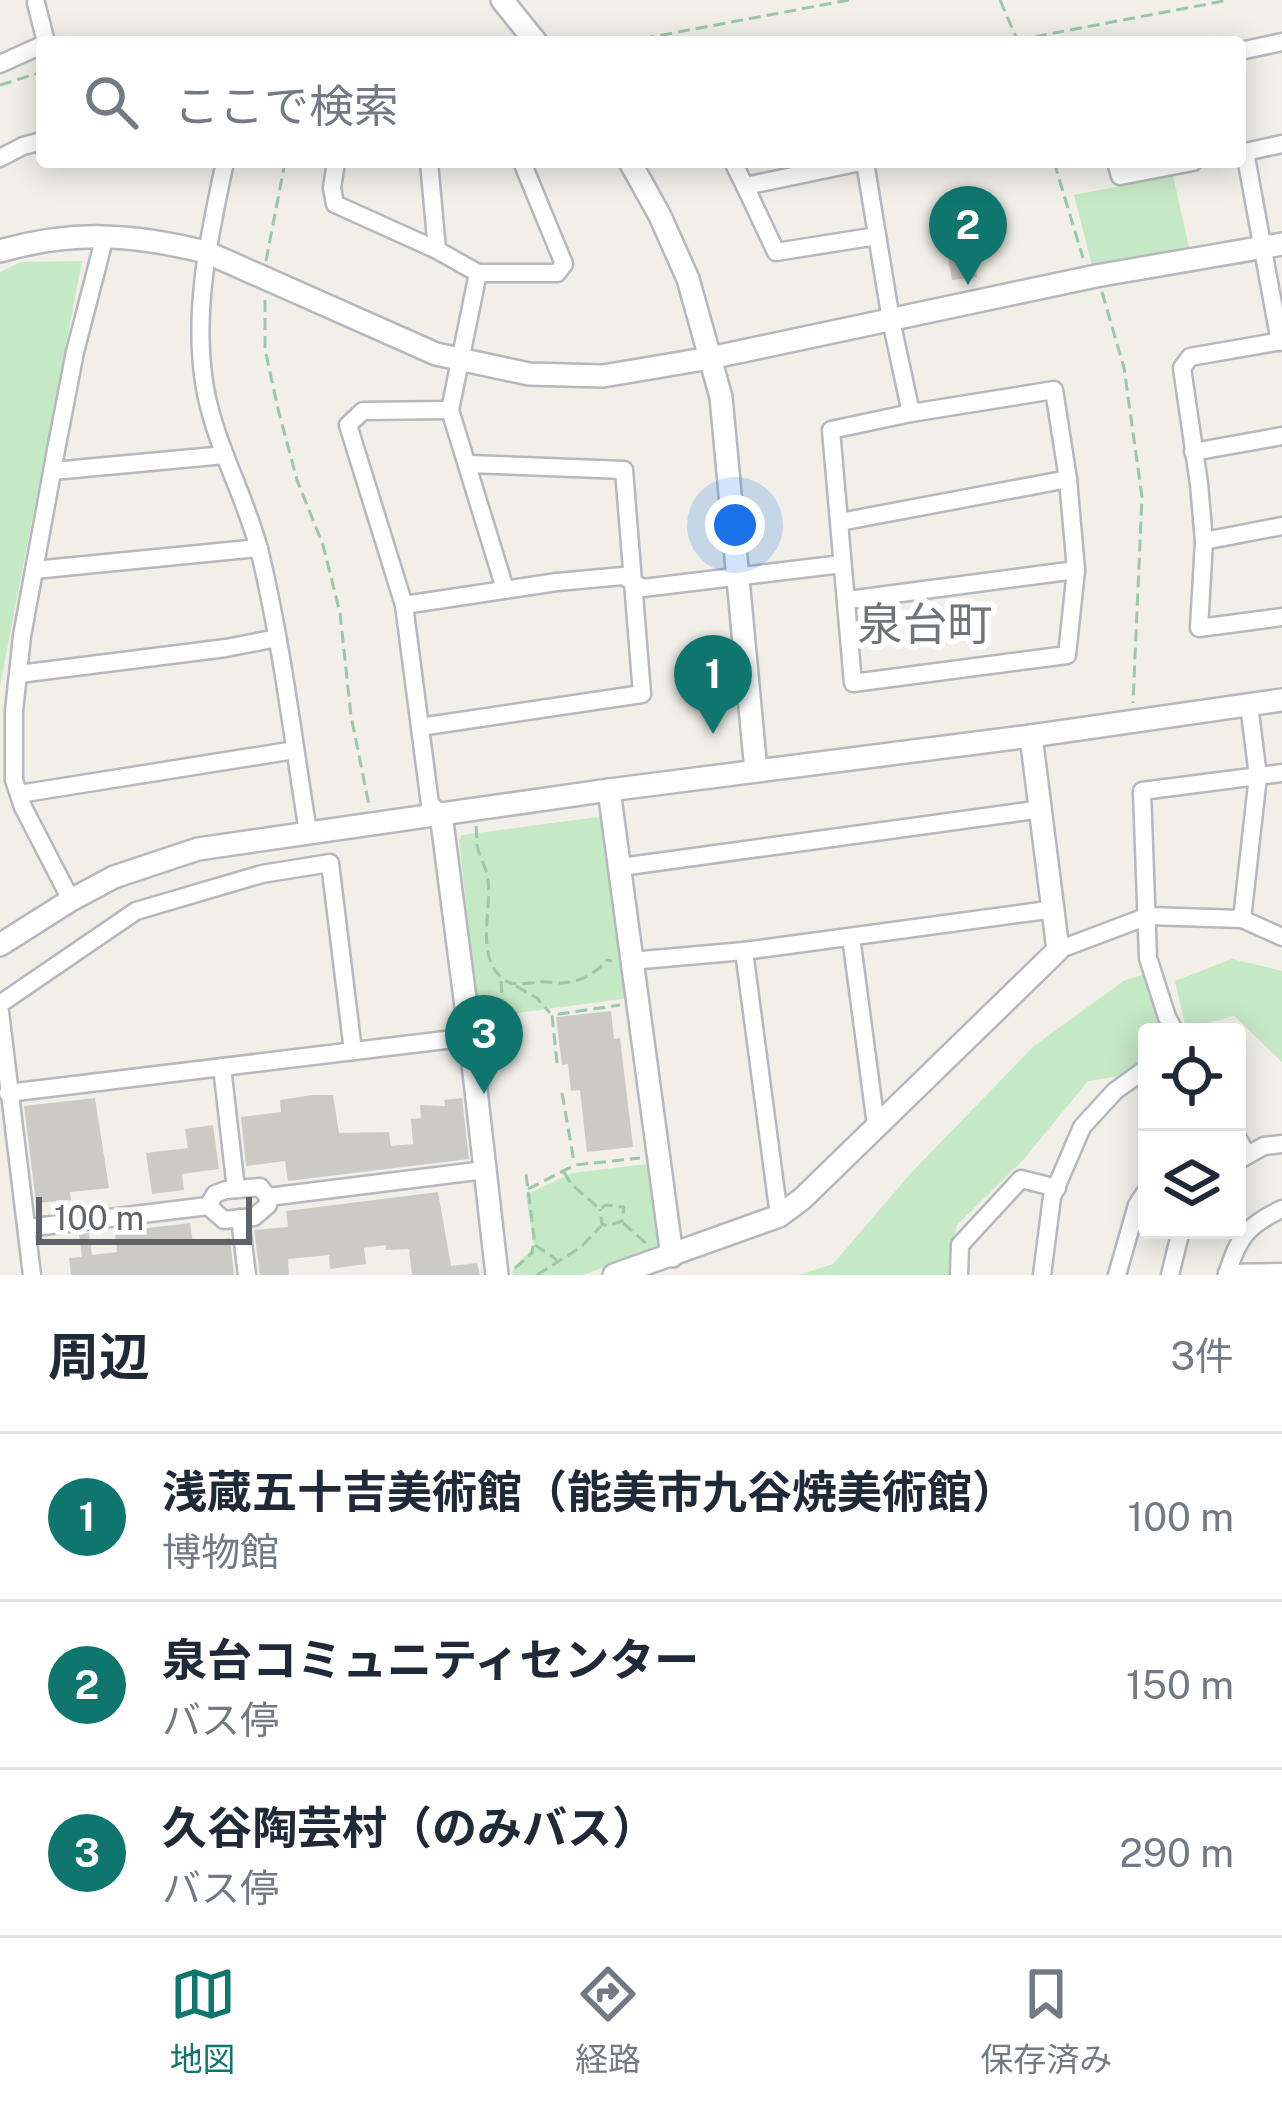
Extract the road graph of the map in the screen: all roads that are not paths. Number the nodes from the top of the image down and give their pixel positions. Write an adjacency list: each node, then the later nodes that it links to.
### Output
1 (502, 0): 4 (street)
2 (41, 1): 3 (street)
3 (43, 36)
4 (531, 36)
5 (1282, 42): 7 (street)
6 (36, 48): 8 (street)
7 (1246, 50)
8 (0, 64)
9 (36, 143): 12 (street)
10 (1282, 144): 11 (street)
11 (1246, 152)
12 (0, 158)
13 (1246, 165): 27 (street)
14 (224, 168): 30 (street)
15 (335, 168): 29 (street)
16 (430, 168): 29 (street)
17 (524, 168): 31 (street)
18 (633, 168): 34 (street)
19 (736, 168): 24 (street)
20 (834, 168): 24 (street)
21 (864, 168): 26 (street)
22 (1118, 168): 23 (street)
23 (1162, 168)
24 (745, 186): 26 (street)
25 (105, 236): 28 (street); 30 (street); 42 (street)
26 (877, 236): 32 (street)
27 (1273, 246): 32 (street); 33 (street)
28 (0, 250)
29 (437, 250): 31 (street)
30 (206, 252): 35 (street); 40 (street)
31 (478, 273): 35 (street)
32 (891, 320): 34 (street); 37 (street)
33 (1281, 342): 39 (street)
34 (710, 358): 35 (street); 51 (street)
35 (462, 361): 36 (street)
36 (450, 410): 41 (street); 55 (street)
37 (911, 413): 43 (street); 44 (street)
38 (1282, 436): 39 (street)
39 (1193, 452): 46 (street)
40 (225, 455): 42 (street); 47 (street)
41 (468, 464): 52 (street); 53 (street)
42 (53, 471): 49 (street)
43 (1068, 479): 44 (street); 50 (street)
44 (840, 522): 48 (street)
45 (1282, 526): 46 (street)
46 (1204, 541): 56 (street)
47 (259, 548): 49 (street); 57 (street)
48 (842, 565): 51 (street); 54 (street)
49 (34, 570): 58 (street)
50 (1076, 570): 54 (street); 54 (street)
51 (737, 578): 52 (street); 64 (street)
52 (634, 582): 53 (street); 61 (street)
53 (506, 590): 55 (street)
54 (848, 599)
55 (404, 605): 61 (street)
56 (1282, 617)
57 (278, 638): 58 (street); 63 (street)
58 (19, 674): 67 (street)
59 (1282, 700): 60 (street)
60 (1249, 705): 62 (street); 66 (street)
61 (421, 727): 70 (street)
62 (1031, 736): 64 (street); 69 (street)
63 (295, 750): 67 (street); 71 (street)
64 (756, 771): 68 (street)
65 (1282, 773): 66 (street)
66 (1258, 776): 75 (street); 76 (street)
67 (11, 789): 73 (street)
68 (609, 790): 70 (street); 72 (street)
69 (1042, 809): 72 (street); 74 (street)
70 (441, 814): 71 (street); 85 (street)
71 (308, 832): 73 (street)
72 (621, 867): 82 (street)
73 (71, 900): 79 (street)
74 (1055, 910): 77 (street); 80 (street)
75 (1148, 916): 76 (street); 80 (street); 84 (street)
76 (1242, 919): 78 (street)
77 (851, 937): 81 (street); 90 (street)
78 (1282, 938)
79 (0, 945)
80 (1058, 950): 90 (street)
81 (744, 951): 82 (street); 100 (street)
82 (631, 961): 104 (street)
83 (0, 1008): 86 (street); 89 (street)
84 (1170, 1023)
85 (470, 1037): 86 (street); 93 (street)
86 (353, 1051): 87 (street)
87 (222, 1067): 89 (street); 94 (street)
88 (1138, 1074): 95 (street)
89 (8, 1093): 102 (street)
90 (876, 1125): 100 (street)
91 (1282, 1144): 92 (street)
92 (1246, 1156)
93 (485, 1171): 96 (street); 109 (street)
94 (236, 1189): 96 (street); 98 (street)
95 (1058, 1189): 111 (street); 112 (street)
96 (268, 1197): 101 (street)
97 (1138, 1203): 113 (street)
98 (208, 1206): 101 (street); 102 (street)
99 (1282, 1209): 106 (street)
100 (779, 1216): 104 (street)
101 (240, 1219): 108 (street)
102 (27, 1228): 107 (street)
103 (1179, 1239): 114 (street)
104 (672, 1256): 110 (street)
105 (1282, 1272): 106 (street)
106 (1227, 1274)
107 (32, 1275)
108 (247, 1275)
109 (497, 1275)
110 (614, 1275)
111 (959, 1275)
112 (1042, 1275)
113 (1117, 1275)
114 (1170, 1275)

